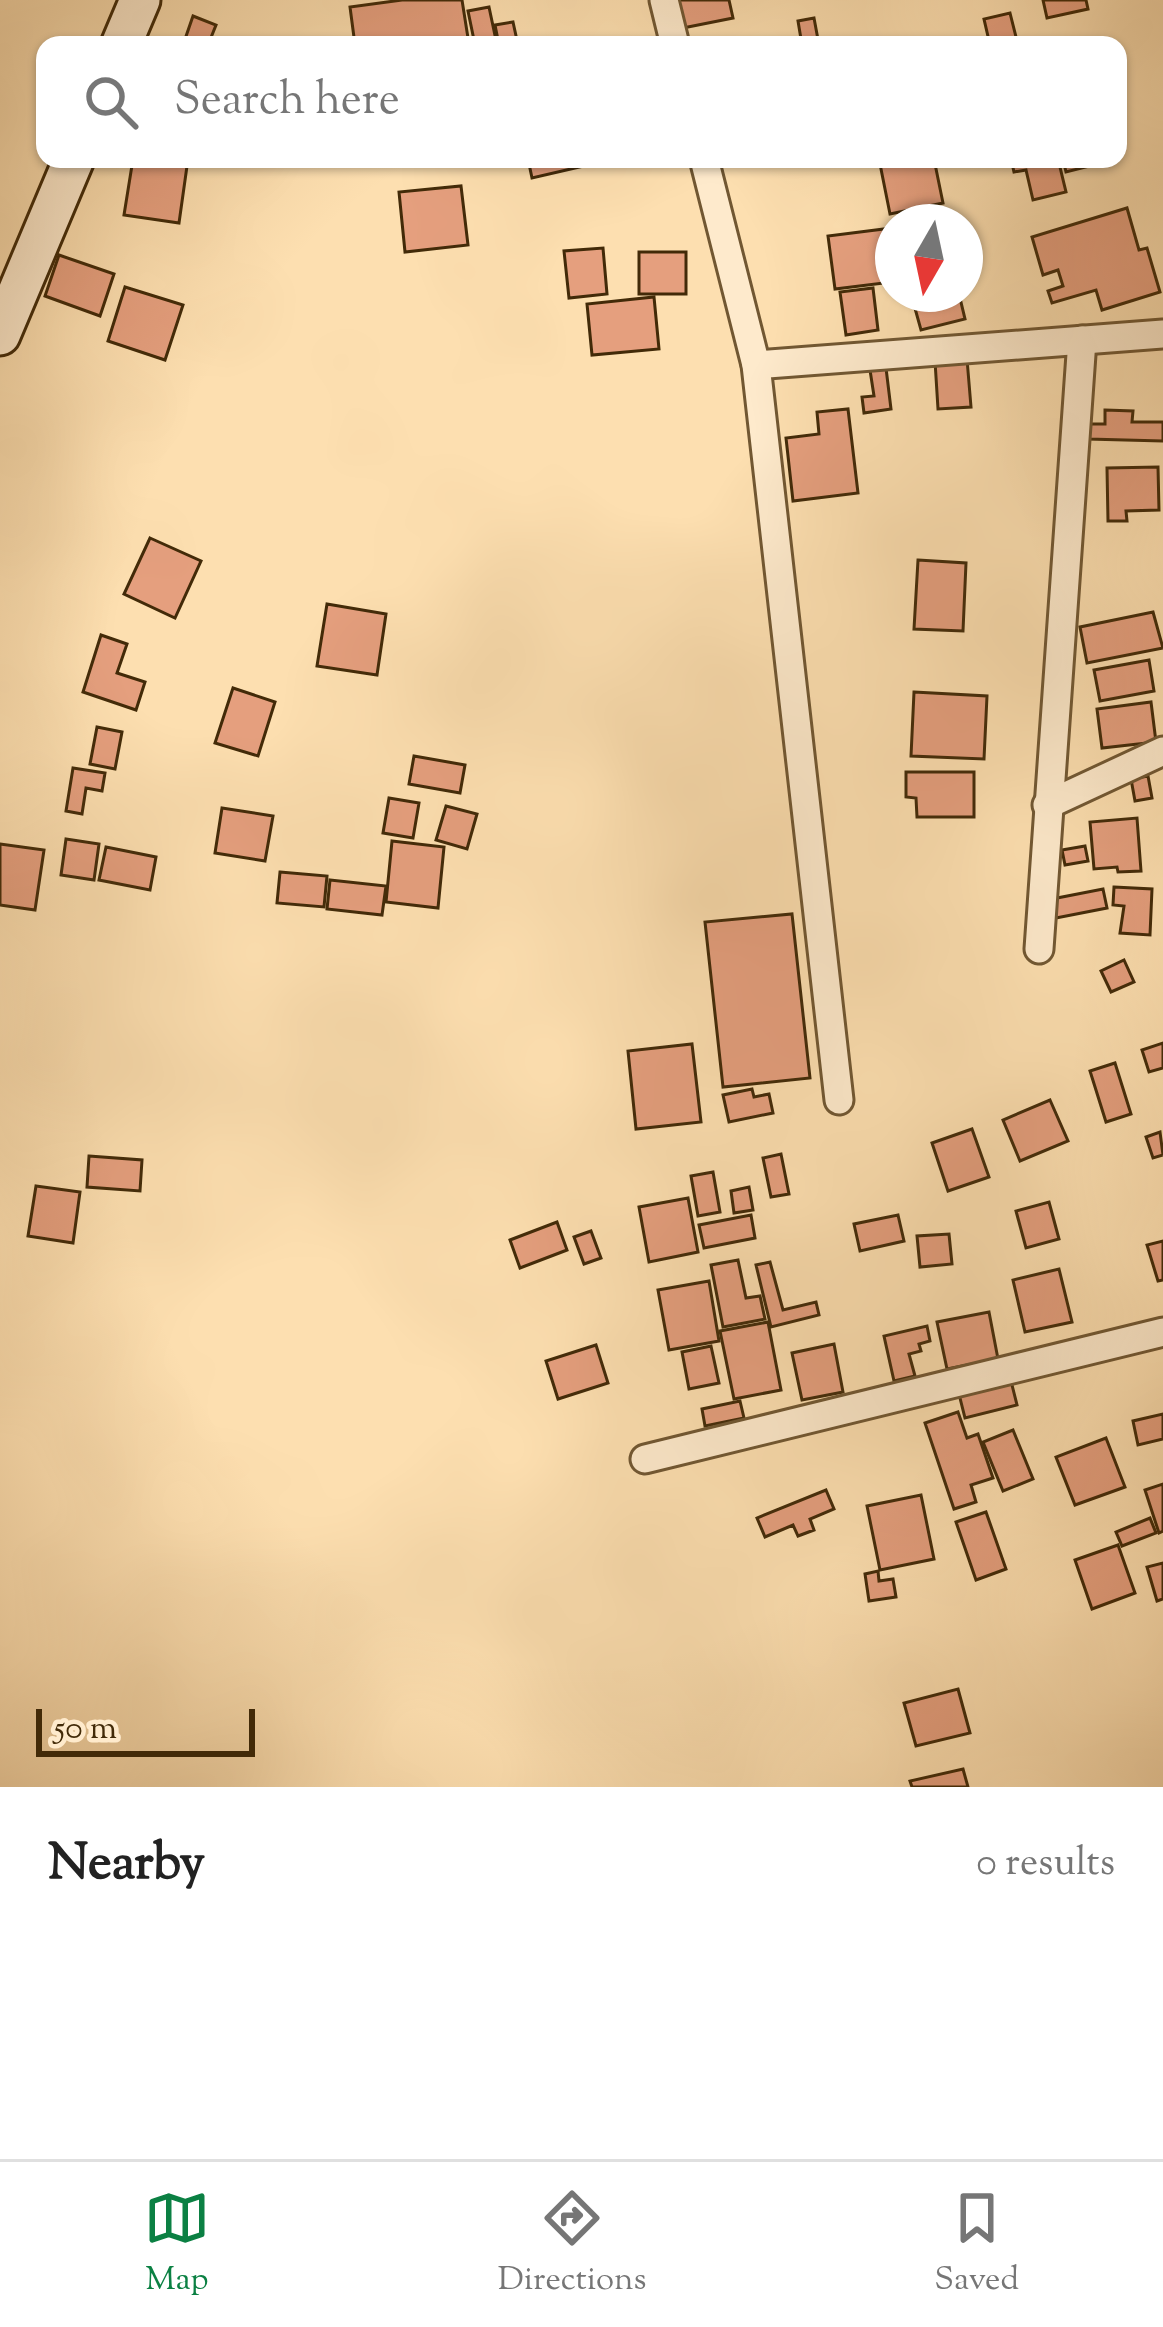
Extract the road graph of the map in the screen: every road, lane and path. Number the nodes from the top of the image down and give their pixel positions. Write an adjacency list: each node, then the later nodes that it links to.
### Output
1 (140, 0): 3 (street)
2 (664, 0): 4 (street)
3 (125, 36)
4 (673, 36)
5 (70, 168): 7 (street)
6 (706, 168): 10 (street)
7 (0, 334)
8 (1163, 334): 9 (street)
9 (1082, 340): 10 (street); 12 (street)
10 (755, 365): 14 (street)
11 (1163, 751): 12 (street)
12 (1047, 805): 13 (street)
13 (1039, 949)
14 (839, 1100)
15 (1163, 1331): 16 (street)
16 (645, 1459)

